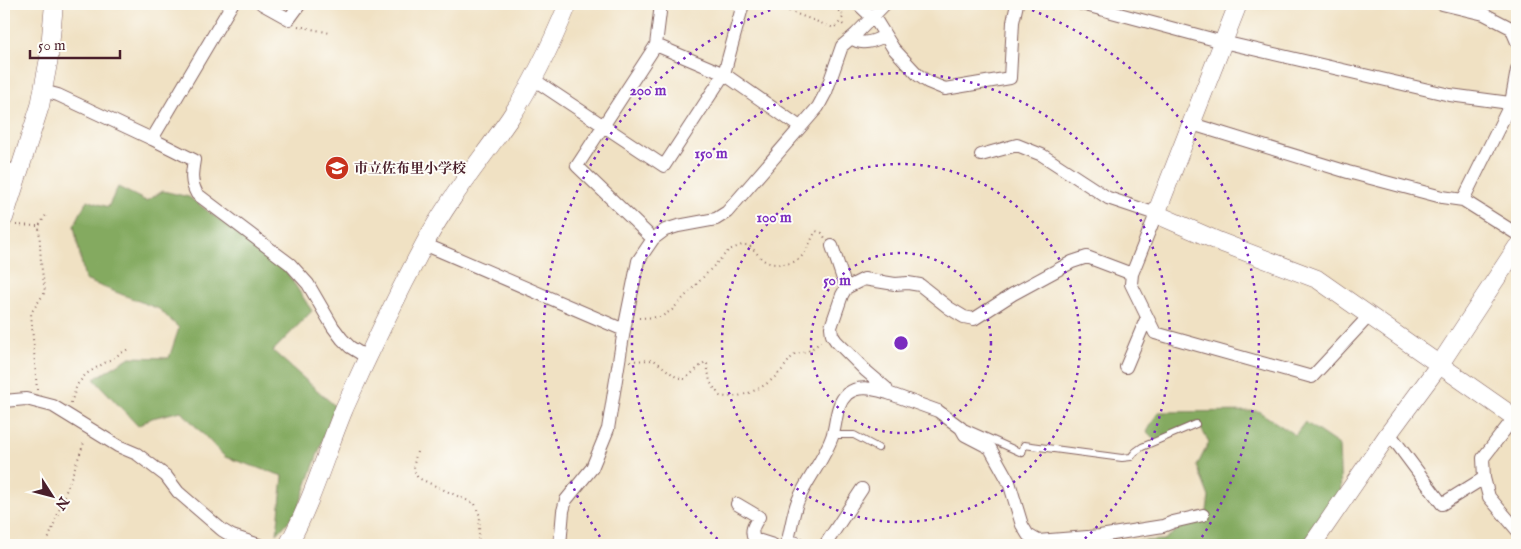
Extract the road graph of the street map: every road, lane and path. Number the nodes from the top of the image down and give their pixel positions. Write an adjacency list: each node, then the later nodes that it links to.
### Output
1 (54, 4): 29 (street)
2 (232, 4): 34 (street)
3 (262, 4): 18 (street)
4 (300, 4): 18 (street)
5 (568, 4): 28 (street)
6 (662, 4): 25 (street)
7 (743, 4): 27 (street)
8 (770, 4): 19 (path)
9 (830, 4): 19 (path)
10 (858, 4): 17 (street)
11 (885, 4): 17 (street)
12 (1017, 4): 22 (street)
13 (1082, 4): 16 (street)
14 (1238, 4): 23 (street)
15 (1442, 4): 24 (street)
16 (1117, 8): 23 (street)
17 (872, 17): 21 (street); 22 (street)
18 (289, 19): 20 (path)
19 (840, 22): 21 (path)
20 (330, 33)
21 (854, 36): 22 (street); 33 (street)
22 (884, 36)
23 (1223, 42): 30 (street); 31 (street)
24 (1517, 42)
25 (656, 45): 27 (street); 32 (street)
26 (1517, 70): 30 (street)
27 (724, 74): 32 (street); 33 (street)
28 (533, 79): 32 (street); 44 (street)
29 (43, 91): 34 (street); 36 (street)
30 (1514, 103): 37 (street)
31 (1192, 124): 37 (street); 38 (street)
32 (603, 126): 43 (street)
33 (800, 127): 43 (street)
34 (152, 139): 55 (street)
35 (982, 155): 38 (street)
36 (11, 170): 40 (street)
37 (1462, 200): 42 (street)
38 (1156, 214): 47 (street); 49 (street)
39 (46, 215): 41 (path)
40 (8, 222): 41 (path)
41 (39, 226): 61 (path)
42 (1517, 234)
43 (653, 239): 50 (street)
44 (424, 244): 52 (street); 55 (street)
45 (832, 246): 48 (street); 50 (path)
46 (1517, 247): 57 (street)
47 (1132, 274): 48 (street); 51 (street)
48 (846, 288): 53 (street)
49 (1369, 316): 51 (street); 57 (street)
50 (626, 317): 52 (street)
51 (1147, 318): 58 (street)
52 (624, 330): 56 (street)
53 (832, 335): 56 (path); 59 (street)
54 (128, 349): 62 (path)
55 (368, 358): 79 (street)
56 (618, 363): 81 (street)
57 (1440, 364): 63 (street); 67 (street)
58 (1126, 367)
59 (888, 393): 65 (street); 68 (street)
60 (4, 401): 61 (street)
61 (35, 402): 62 (street)
62 (65, 414): 66 (street)
63 (1516, 417): 71 (street)
64 (1196, 424): 65 (lane)
65 (961, 428): 74 (street)
66 (89, 429): 76 (path); 78 (street)
67 (1389, 432): 71 (street); 85 (street)
68 (832, 435): 69 (lane); 77 (street)
69 (878, 448)
70 (417, 452): 80 (path)
71 (1484, 478): 75 (street)
72 (862, 489): 84 (street)
73 (736, 504): 82 (street)
74 (1203, 515)
75 (1517, 530)
76 (47, 543)
77 (786, 543): 83 (street)
78 (258, 545)
79 (288, 545)
80 (478, 545)
81 (560, 545)
82 (773, 545)
83 (802, 545)
84 (825, 545)
85 (1312, 545)

